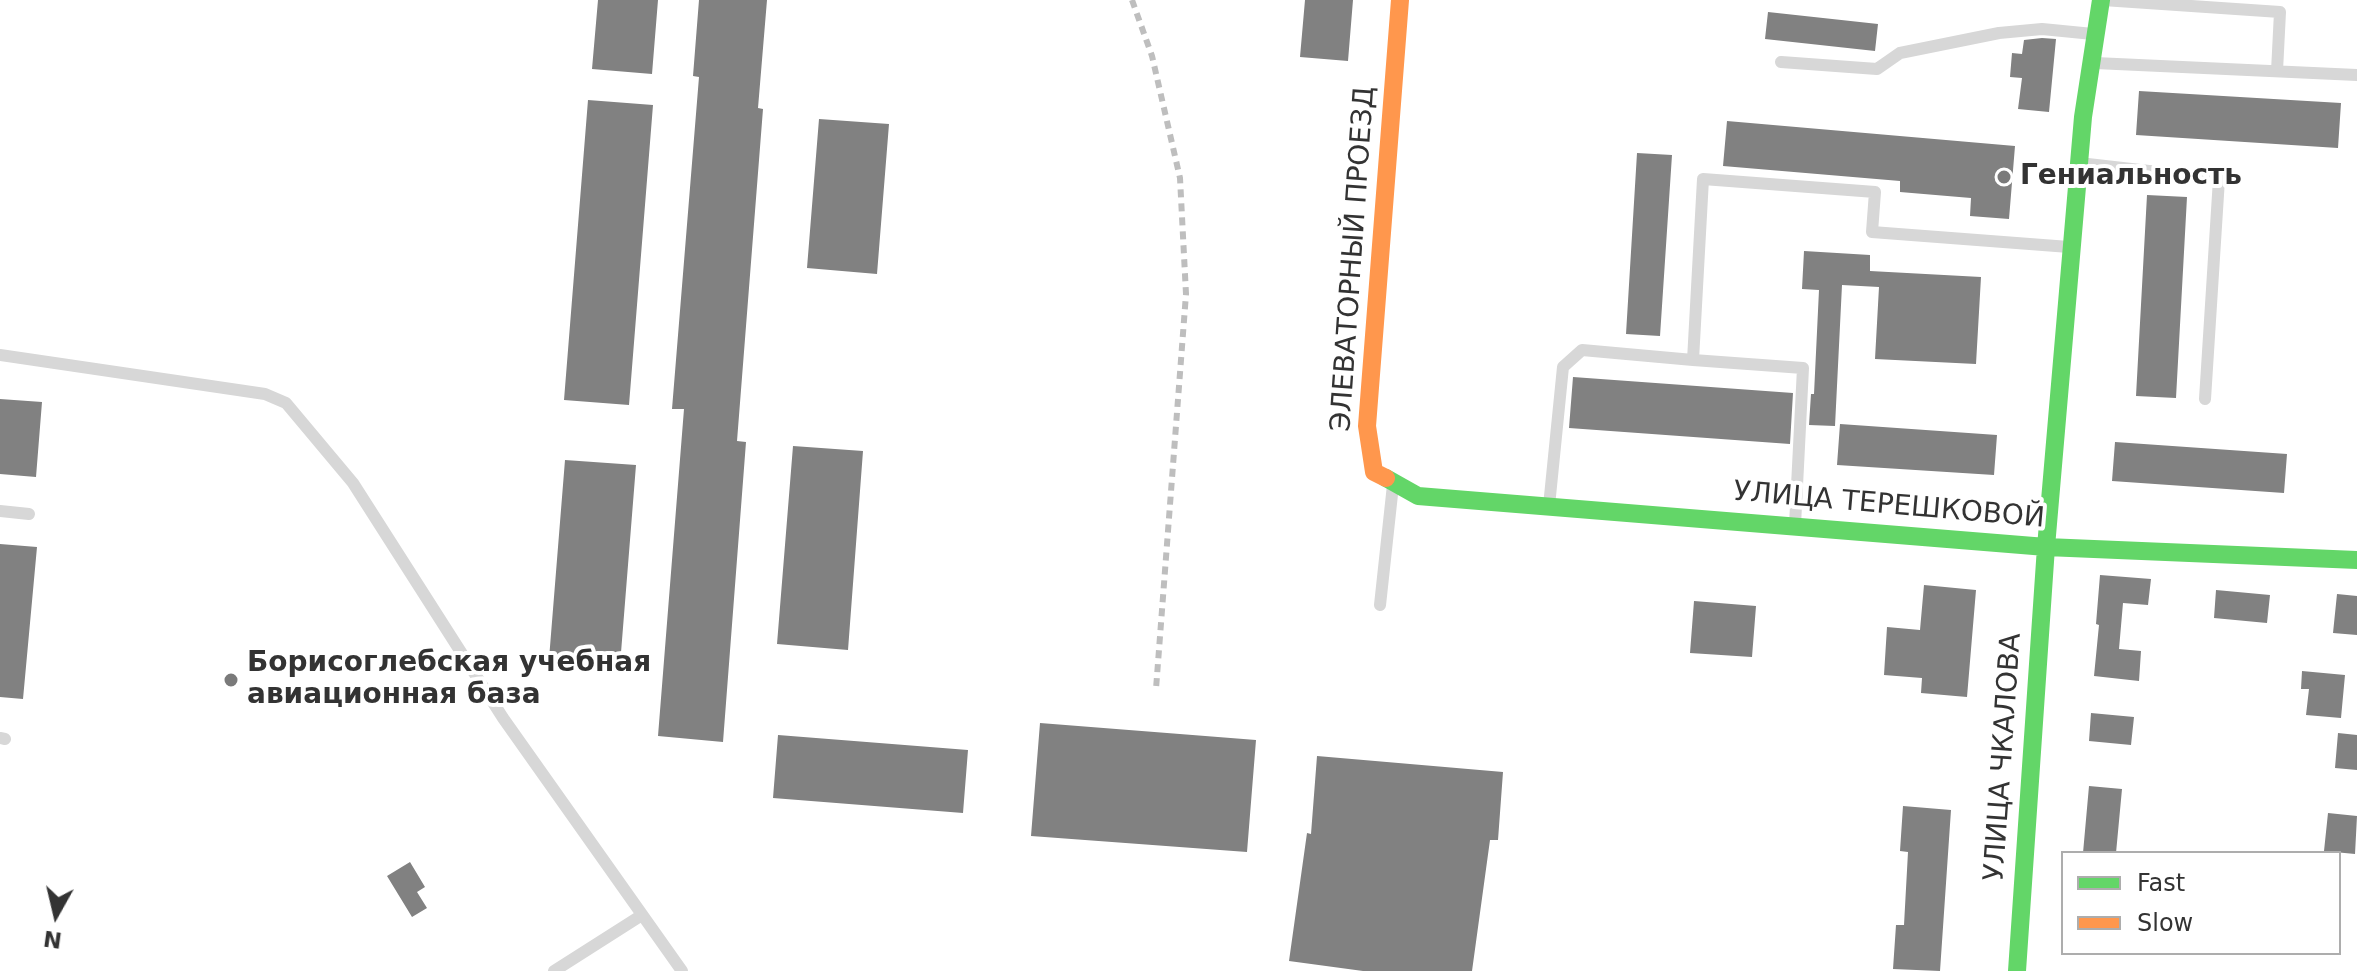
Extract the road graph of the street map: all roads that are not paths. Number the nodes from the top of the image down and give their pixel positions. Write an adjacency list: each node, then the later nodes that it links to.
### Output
1 (1400, 0): 13 (street, ЭЛЕВАТОРНЫЙ ПРОЕЗД)
2 (2101, 0): 3 (street, УЛИЦА ЧКАЛОВА); 6 (lane)
3 (2096, 35): 4 (lane); 5 (street, УЛИЦА ЧКАЛОВА)
4 (1781, 62)
5 (2092, 63): 6 (lane); 8 (street, УЛИЦА ЧКАЛОВА)
6 (2277, 71): 7 (lane)
7 (2357, 75)
8 (2079, 163): 9 (street, УЛИЦА ЧКАЛОВА); 12 (lane)
9 (2072, 248): 11 (lane); 19 (street, УЛИЦА ЧКАЛОВА)
10 (0, 355): 22 (lane)
11 (1693, 360): 15 (lane); 18 (lane)
12 (2205, 399)
13 (1393, 483): 14 (street, ЭЛЕВАТОРНЫЙ ПРОЕЗД); 21 (lane)
14 (1418, 496): 15 (street, УЛИЦА ТЕРЕШКОВОЙ)
15 (1549, 507): 18 (street, УЛИЦА ТЕРЕШКОВОЙ)
16 (0, 511): 17 (lane)
17 (29, 514)
18 (1795, 527): 19 (street, УЛИЦА ТЕРЕШКОВОЙ)
19 (2046, 547): 20 (street, УЛИЦА ТЕРЕШКОВОЙ); 25 (street, УЛИЦА ЧКАЛОВА)
20 (2357, 560)
21 (1380, 605)
22 (642, 915): 23 (lane); 24 (lane)
23 (554, 971)
24 (682, 971)
25 (2017, 971)

